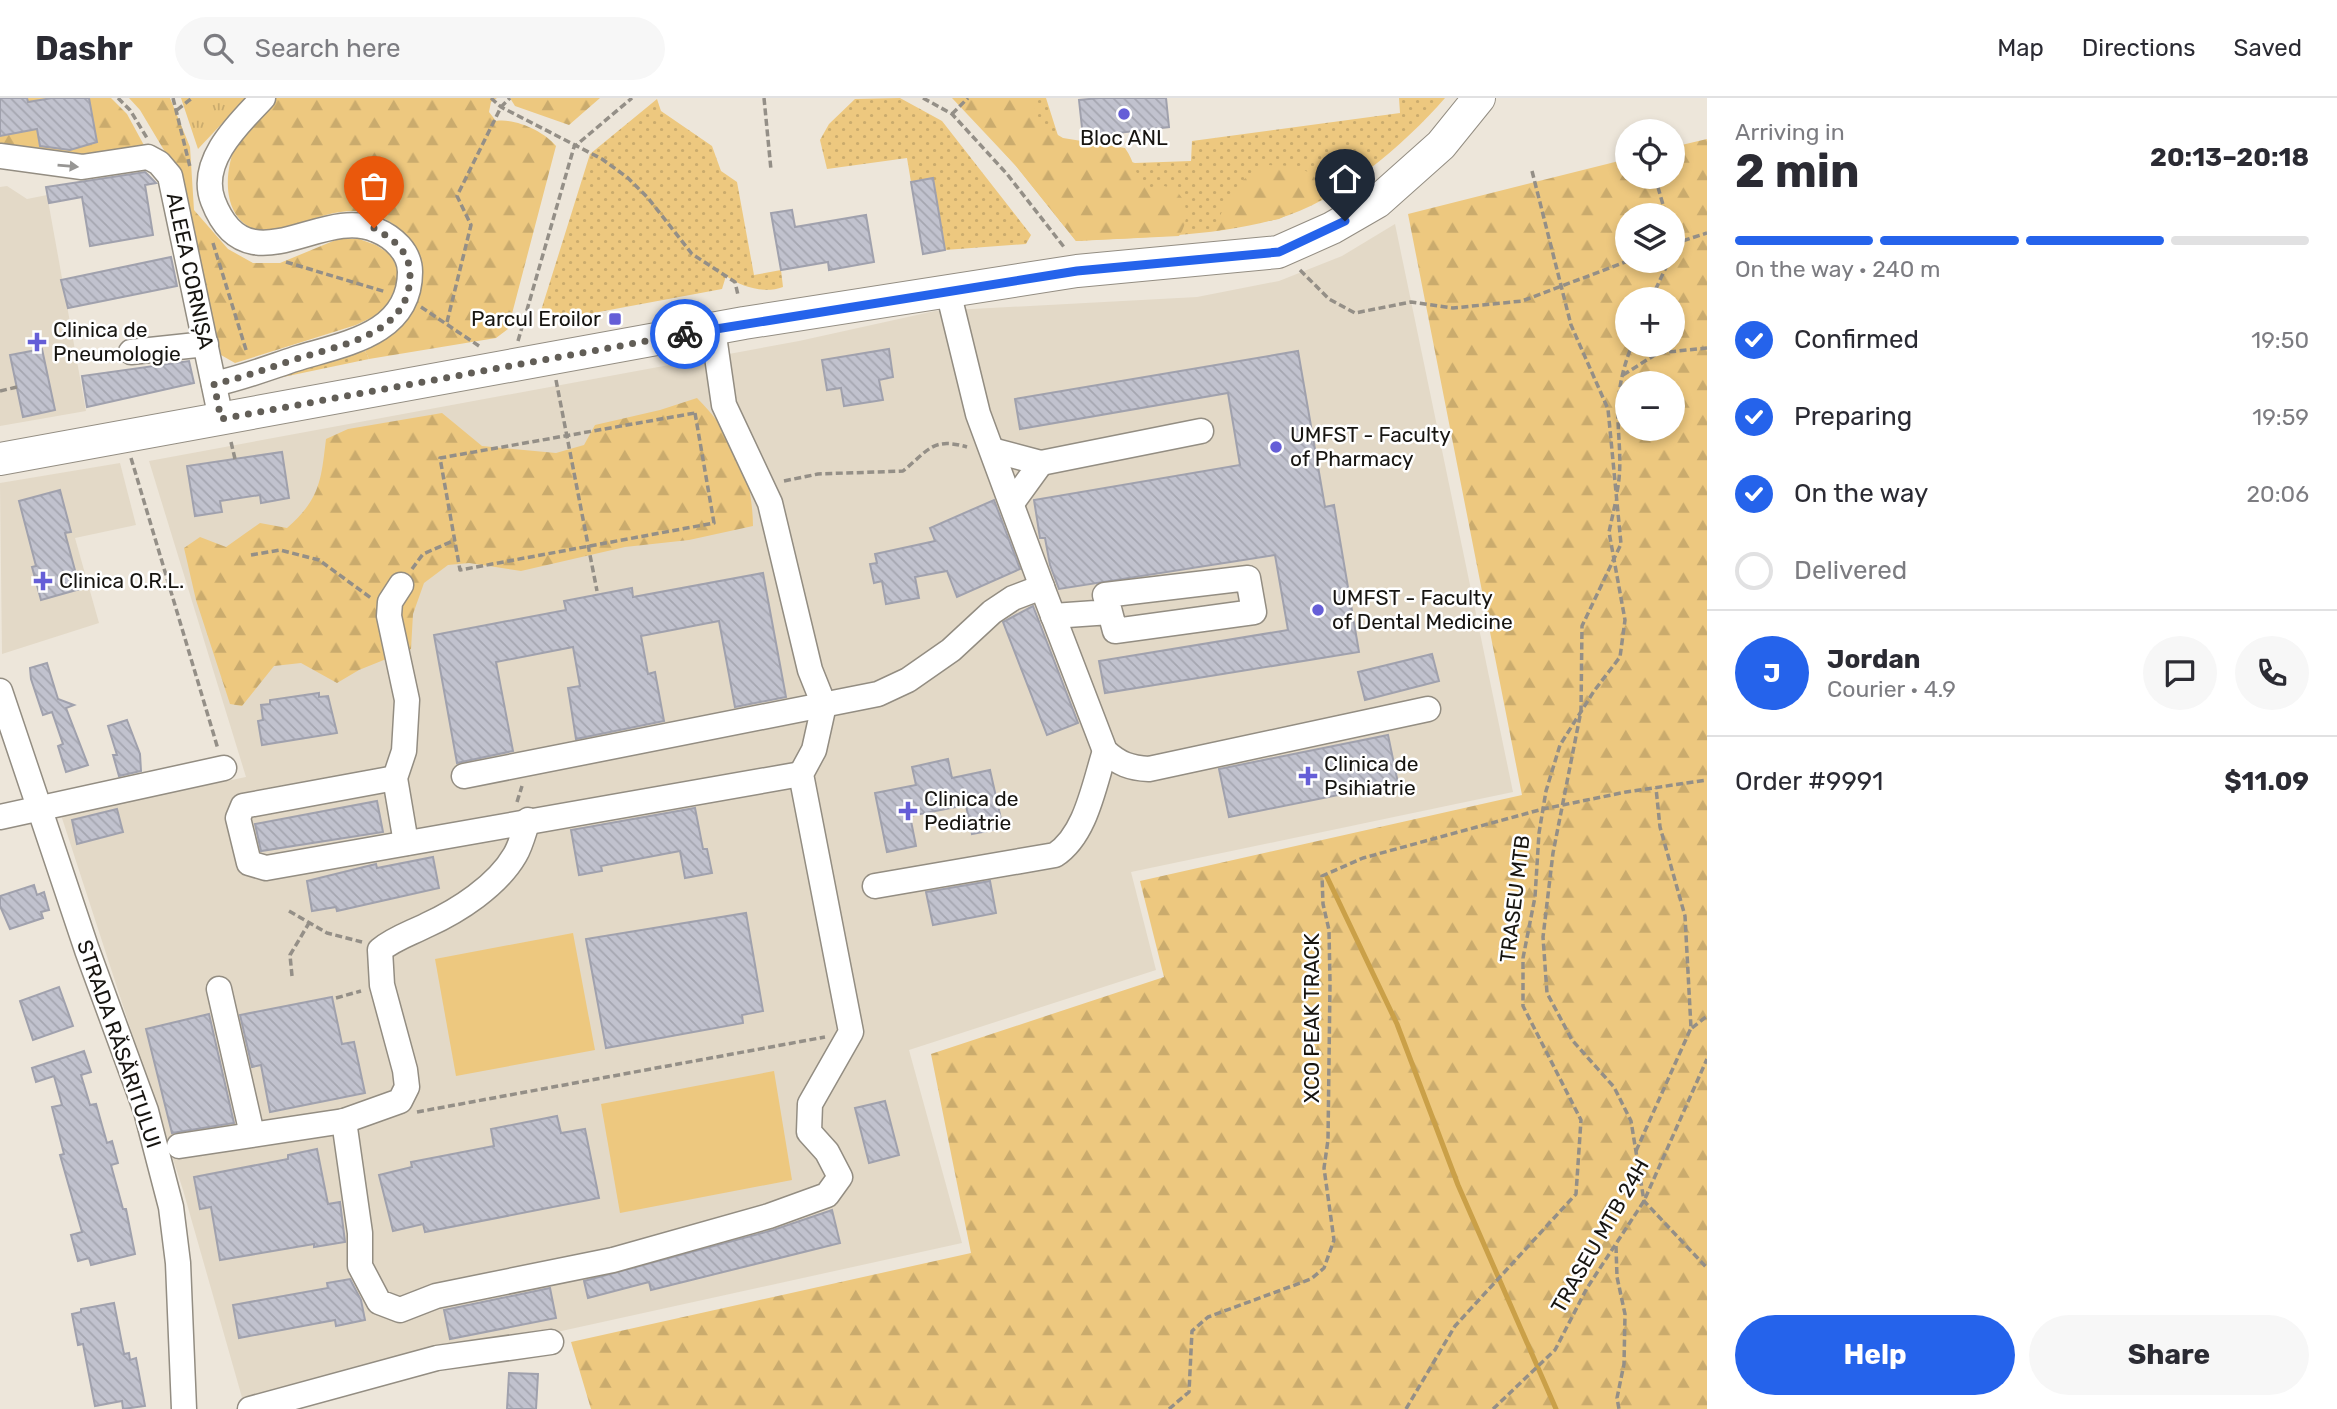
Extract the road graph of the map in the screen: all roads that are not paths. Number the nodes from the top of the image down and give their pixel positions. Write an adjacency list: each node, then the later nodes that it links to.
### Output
1 (263, 98): 8 (street)
2 (1479, 98): 4 (main road)
3 (0, 156): 6 (street, ALEEA CORNIȘA, one-way to 6)
4 (948, 291): 5 (main road); 11 (street)
5 (713, 329): 9 (main road); 20 (street)
6 (206, 344): 7 (street); 8 (street, ALEEA CORNIȘA)
7 (131, 352)
8 (214, 384): 9 (street, ALEEA CORNIȘA)
9 (226, 430): 12 (main road)
10 (1201, 431): 13 (street)
11 (993, 452): 13 (street); 14 (street)
12 (0, 459)
13 (1041, 463): 14 (street)
14 (1012, 503): 16 (street)
15 (401, 585): 26 (street)
16 (1042, 587): 18 (street); 20 (street)
17 (1103, 613): 17 (street); 18 (street)
18 (1053, 616): 22 (street)
19 (0, 691): 27 (street, STRADA RĂSĂRITULUI)
20 (824, 705): 24 (street); 25 (street)
21 (1427, 709): 22 (street)
22 (1105, 751): 31 (street)
23 (223, 768): 27 (street)
24 (801, 774): 29 (street); 33 (street)
25 (464, 776)
26 (395, 778): 30 (street); 30 (street)
27 (39, 808): 28 (street); 37 (street, STRADA RĂSĂRITULUI)
28 (0, 817)
29 (519, 822): 30 (street); 33 (street)
30 (406, 843)
31 (875, 886)
32 (219, 989): 34 (street)
33 (344, 1121): 34 (street)
34 (252, 1134): 35 (street)
35 (179, 1146)
36 (551, 1342): 38 (street)
37 (184, 1409)
38 (250, 1409)

